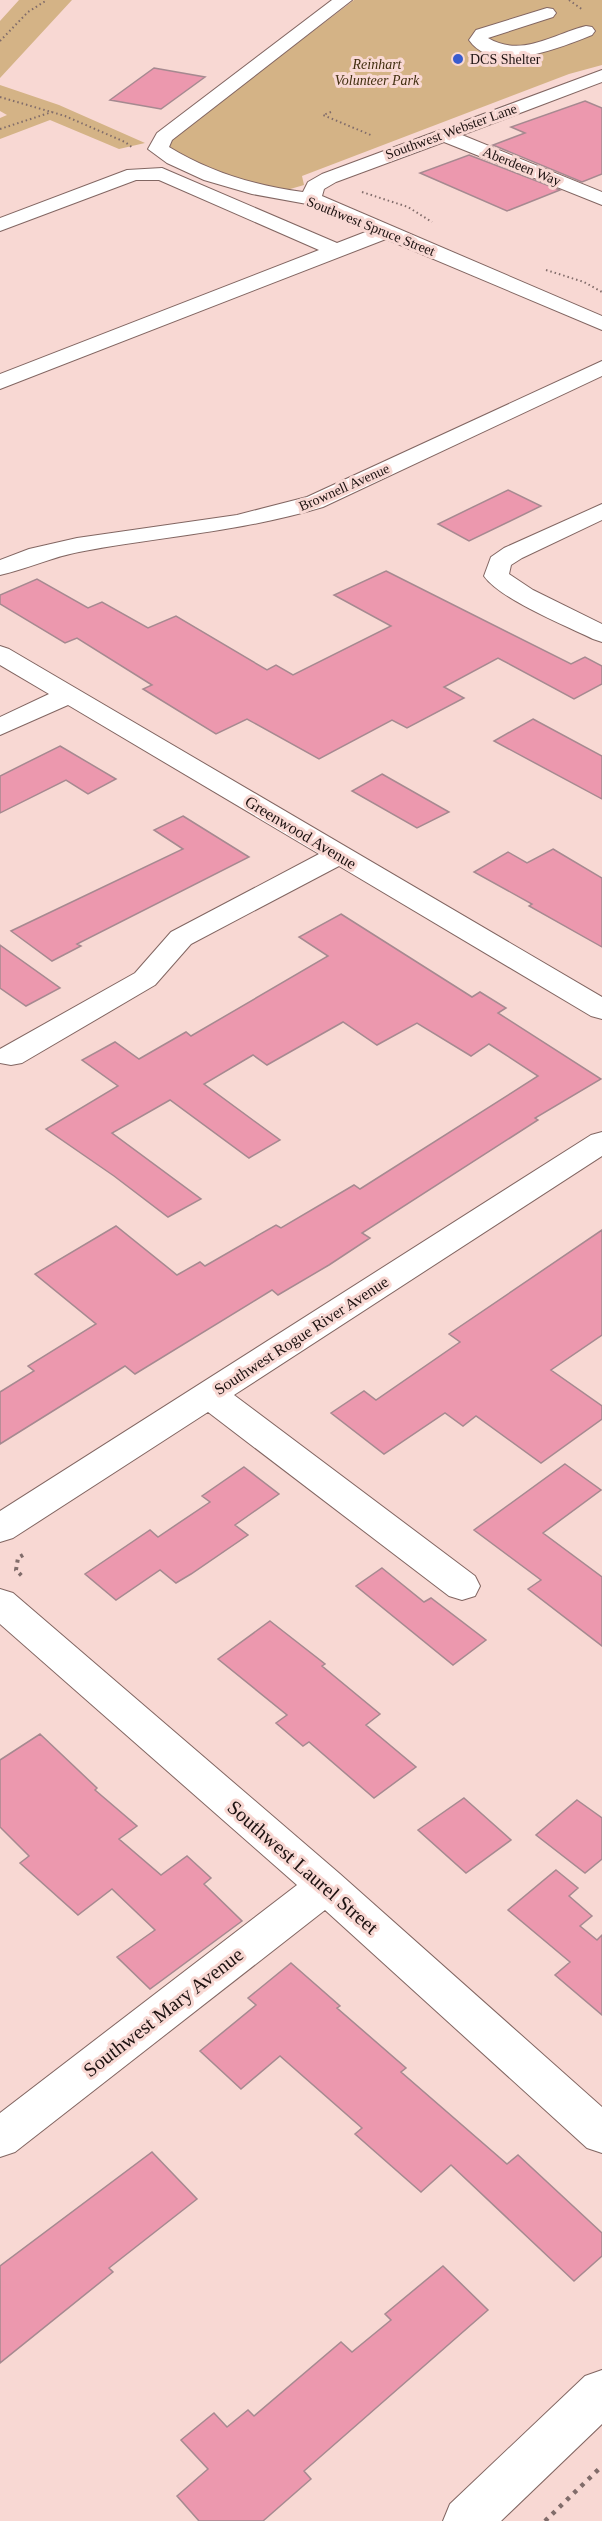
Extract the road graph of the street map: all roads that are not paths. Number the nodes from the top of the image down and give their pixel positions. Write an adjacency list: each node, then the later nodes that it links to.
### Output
1 (343, 0): 7 (street, Southwest Spruce Street)
2 (528, 0): 3 (street)
3 (547, 13): 4 (street); 4 (street)
4 (594, 34)
5 (602, 76): 6 (street, Southwest Webster Lane)
6 (443, 134): 7 (street, Southwest Webster Lane); 8 (street, Aberdeen Way)
7 (311, 199): 10 (street, Southwest Spruce Street)
8 (602, 199)
9 (0, 225): 11 (street)
10 (387, 231): 11 (street); 12 (street, Southwest Spruce Street)
11 (338, 251): 14 (street)
12 (602, 324)
13 (602, 368): 16 (street, Brownell Avenue)
14 (0, 382)
15 (602, 511): 17 (street)
16 (0, 568)
17 (602, 634)
18 (0, 654): 19 (street, Greenwood Avenue)
19 (69, 695): 20 (street); 21 (street, Greenwood Avenue)
20 (0, 727)
21 (339, 855): 22 (street, Greenwood Avenue); 23 (street)
22 (602, 1010)
23 (11, 1056)
24 (602, 1142): 25 (street, Southwest Rogue River Avenue)
25 (209, 1394): 26 (street, Southwest Rogue River Avenue); 27 (street)
26 (0, 1529)
27 (462, 1586)
28 (0, 1603): 29 (street, Southwest Laurel Street)
29 (326, 1886): 30 (street, Southwest Laurel Street); 31 (street, Southwest Mary Avenue)
30 (602, 2134)
31 (0, 2138)
32 (602, 2392): 33 (street)
33 (467, 2521)

